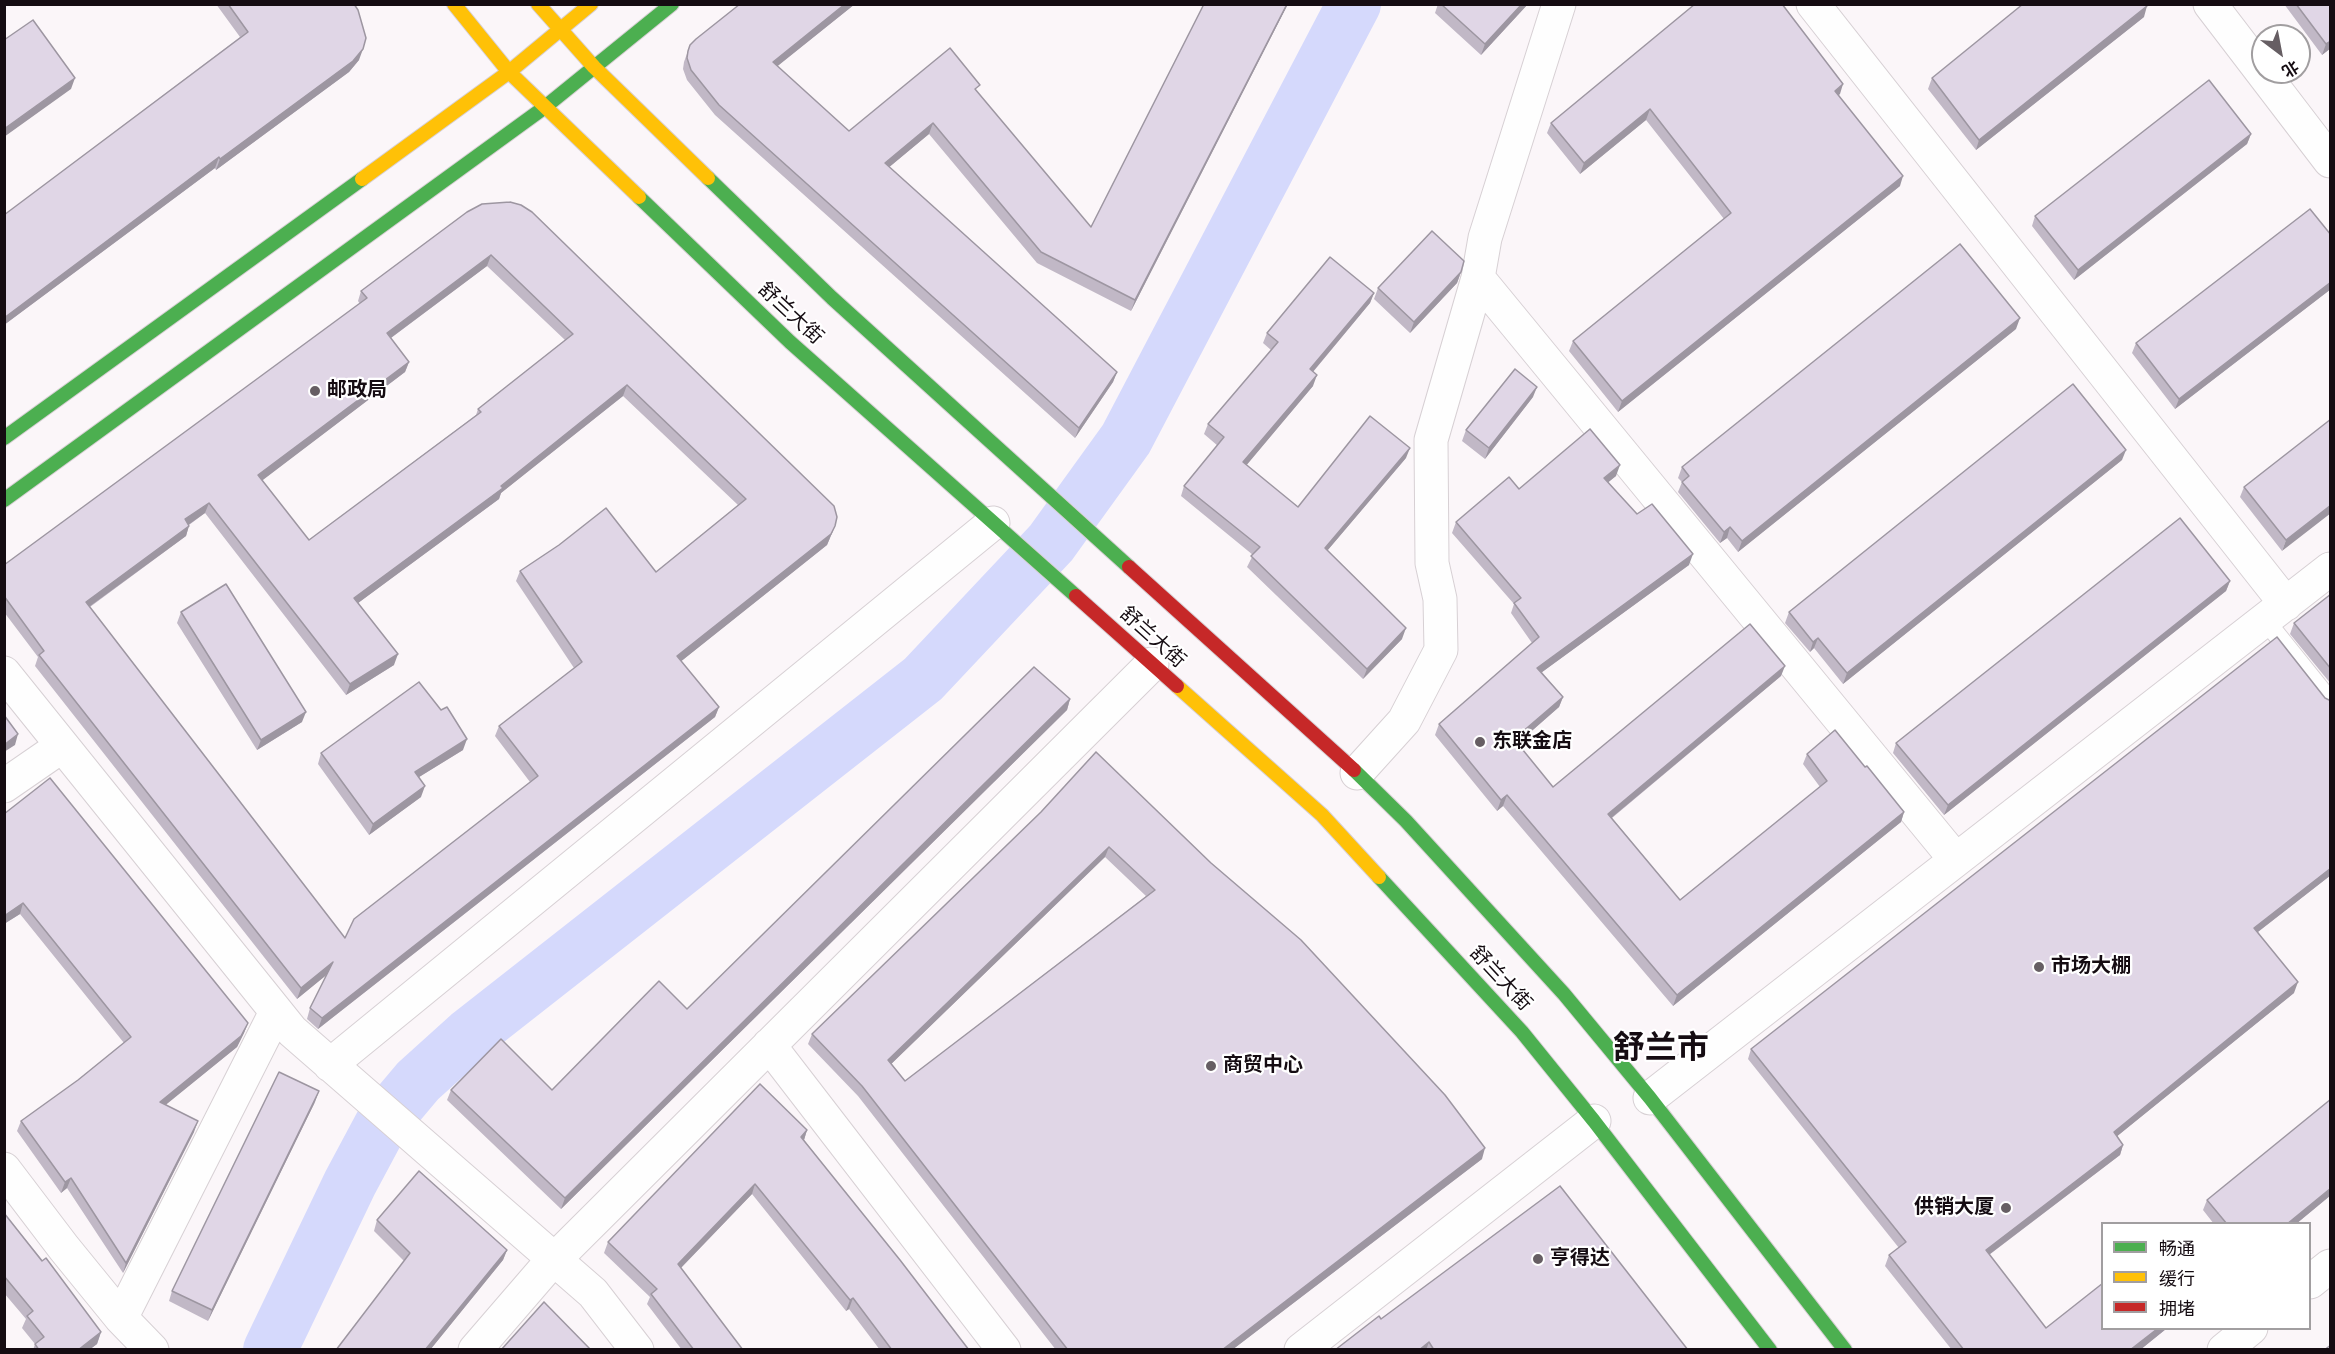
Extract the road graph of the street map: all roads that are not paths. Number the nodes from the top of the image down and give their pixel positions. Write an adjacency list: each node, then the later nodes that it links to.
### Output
1 (454, 4): 10 (main road, 舒兰大街)
2 (538, 4): 8 (main road, 舒兰大街)
3 (591, 4): 8 (main road)
4 (672, 4): 9 (main road)
5 (1559, 4): 13 (street)
6 (1814, 4): 18 (street)
7 (2210, 4): 12 (street)
8 (559, 30): 9 (main road, 舒兰大街); 10 (main road)
9 (594, 67): 11 (main road); 23 (main road, 舒兰大街)
10 (509, 72): 11 (main road, 舒兰大街); 14 (main road)
11 (545, 107): 15 (main road); 16 (main road, 舒兰大街)
12 (2331, 161)
13 (1478, 278): 23 (street); 25 (street)
14 (4, 438)
15 (4, 500)
16 (994, 524): 19 (main road, 舒兰大街); 28 (street)
17 (2331, 569): 18 (street)
18 (2276, 612): 21 (lane); 25 (street)
19 (1152, 664): 27 (street); 30 (main road, 舒兰大街)
20 (4, 673): 22 (street)
21 (2331, 701)
22 (62, 746): 24 (street); 26 (street)
23 (1357, 773): 29 (main road, 舒兰大街)
24 (4, 786)
25 (1956, 860): 29 (street)
26 (276, 1012): 28 (street); 35 (street)
27 (770, 1045): 32 (street); 40 (street)
28 (335, 1068): 32 (street)
29 (1650, 1098): 43 (main road, 舒兰大街)
30 (1594, 1121): 41 (street); 42 (main road, 舒兰大街)
31 (4, 1169): 35 (street)
32 (555, 1259): 38 (street); 39 (street)
33 (2331, 1266): 34 (street)
34 (2311, 1281)
35 (121, 1318): 37 (street)
36 (2250, 1330): 44 (street)
37 (152, 1350)
38 (475, 1350)
39 (638, 1350)
40 (1004, 1350)
41 (1301, 1350)
42 (1770, 1350)
43 (1845, 1350)
44 (2224, 1350)

